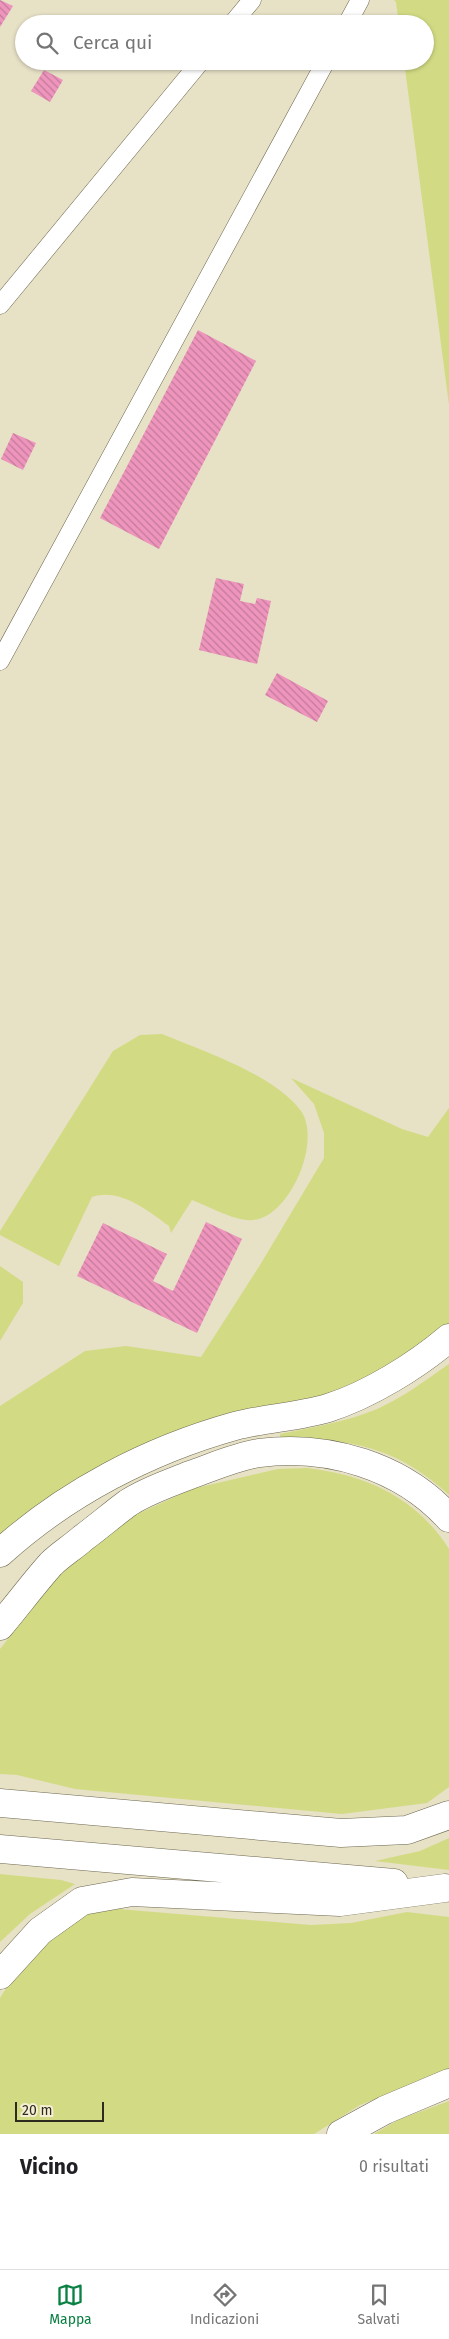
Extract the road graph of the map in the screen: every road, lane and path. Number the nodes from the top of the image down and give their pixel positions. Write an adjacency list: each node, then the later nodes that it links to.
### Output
1 (252, 0): 3 (lane)
2 (360, 0): 4 (lane)
3 (240, 15)
4 (352, 15)
5 (194, 70): 7 (lane)
6 (321, 70): 8 (lane)
7 (0, 306)
8 (0, 662)
9 (449, 1338): 11 (main road)
10 (449, 1518): 12 (main road)
11 (0, 1553)
12 (0, 1626)
13 (0, 1803): 14 (main road)
14 (449, 1815)
15 (0, 1849): 16 (main road)
16 (447, 1888): 17 (main road)
17 (0, 1975)
18 (449, 2084): 19 (main road)
19 (341, 2134)

